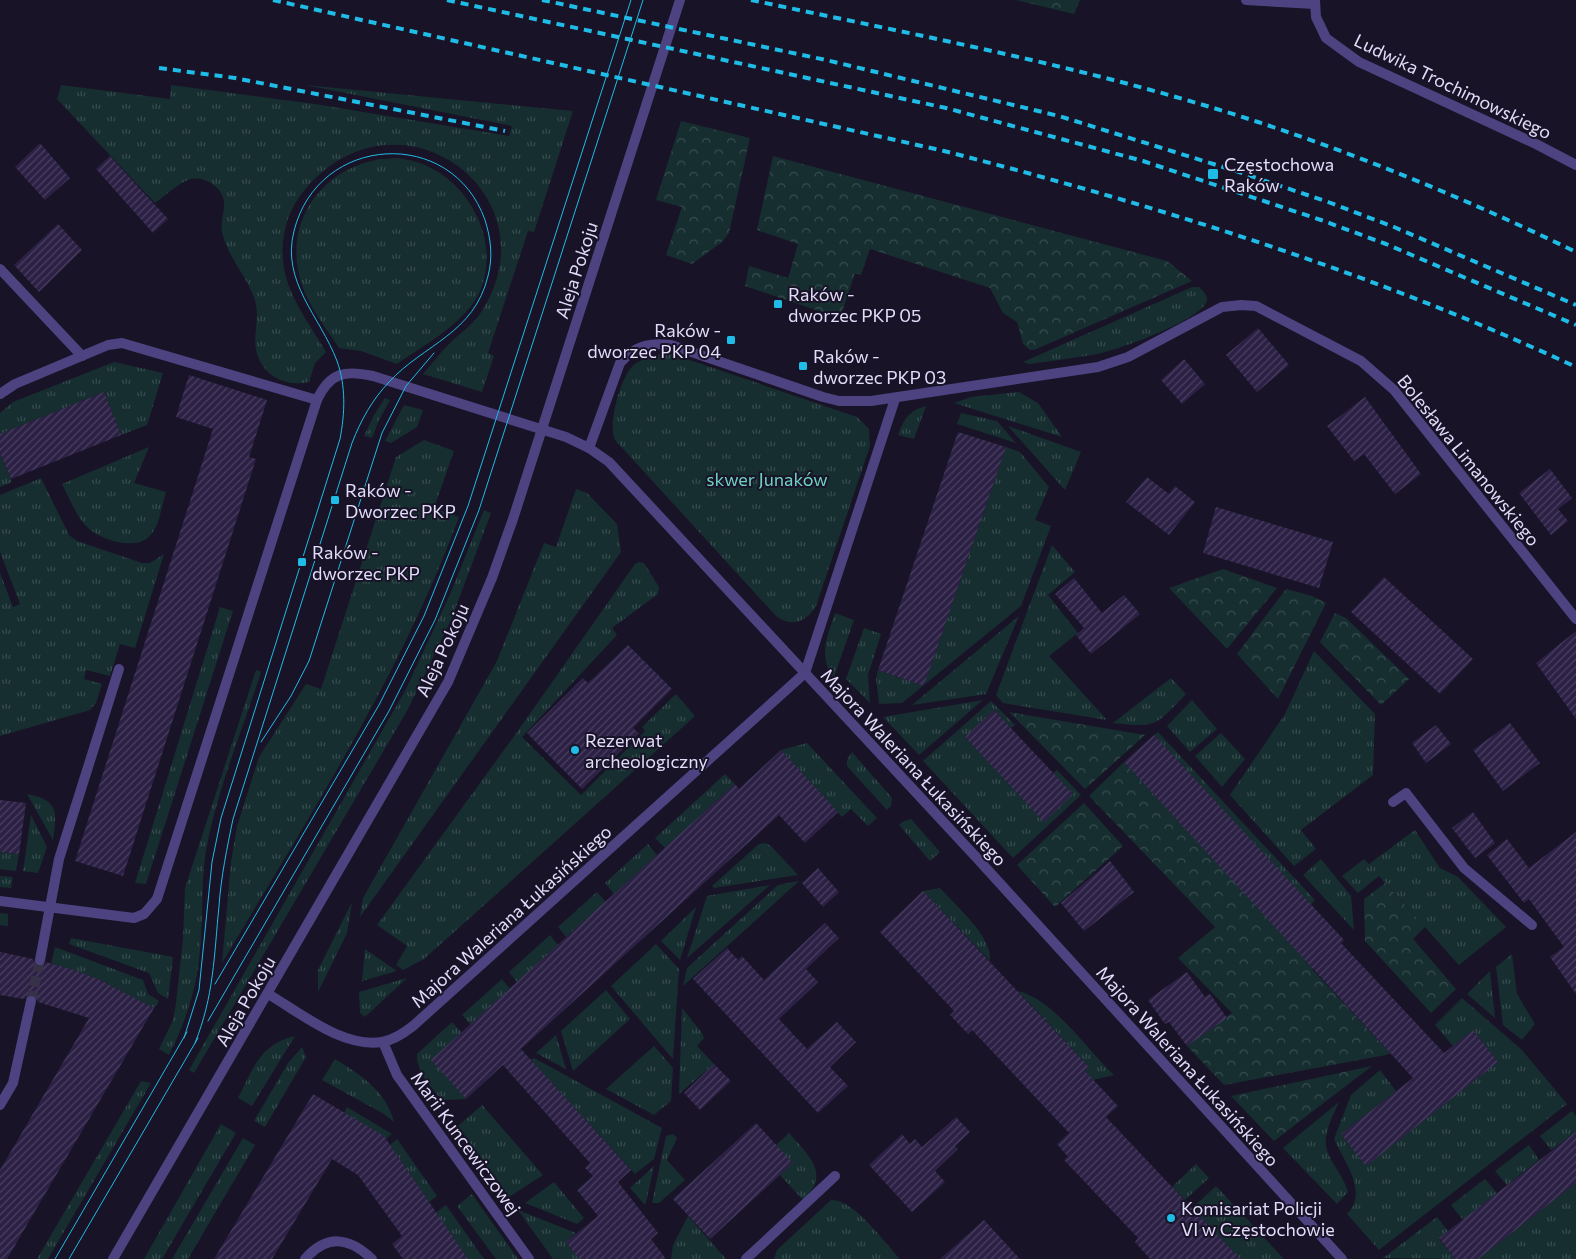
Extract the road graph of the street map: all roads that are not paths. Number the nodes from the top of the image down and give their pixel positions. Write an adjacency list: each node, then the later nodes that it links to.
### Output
1 (680, 0): 19 (street, Aleja Pokoju)
2 (1246, 0): 3 (street)
3 (1314, 2): 4 (street, Ludwika Trochimowskiego)
4 (1576, 165)
5 (0, 269): 6 (street)
6 (82, 356): 7 (street); 9 (street)
7 (0, 394)
8 (895, 399): 10 (street); 11 (street, Bolesława Limanowskiego); 13 (street)
9 (317, 400): 10 (street); 16 (street)
10 (589, 448): 13 (street)
11 (1576, 619)
12 (119, 669): 16 (street)
13 (805, 673): 21 (street, Majora Waleriana Łukasińskiego); 29 (street, Majora Waleriana Łukasińskiego)
14 (1393, 802): 17 (street)
15 (0, 901): 16 (street)
16 (48, 907): 18 (street)
17 (1532, 925)
18 (40, 960)
19 (268, 994): 21 (street, Majora Waleriana Łukasińskiego); 24 (street, Aleja Pokoju)
20 (31, 1001): 22 (street)
21 (383, 1042): 27 (street, Marii Kuncewiczowej)
22 (0, 1105)
23 (835, 1176): 28 (street)
24 (114, 1259)
25 (305, 1259): 26 (street)
26 (372, 1259)
27 (529, 1259)
28 (746, 1259)
29 (1342, 1259)

